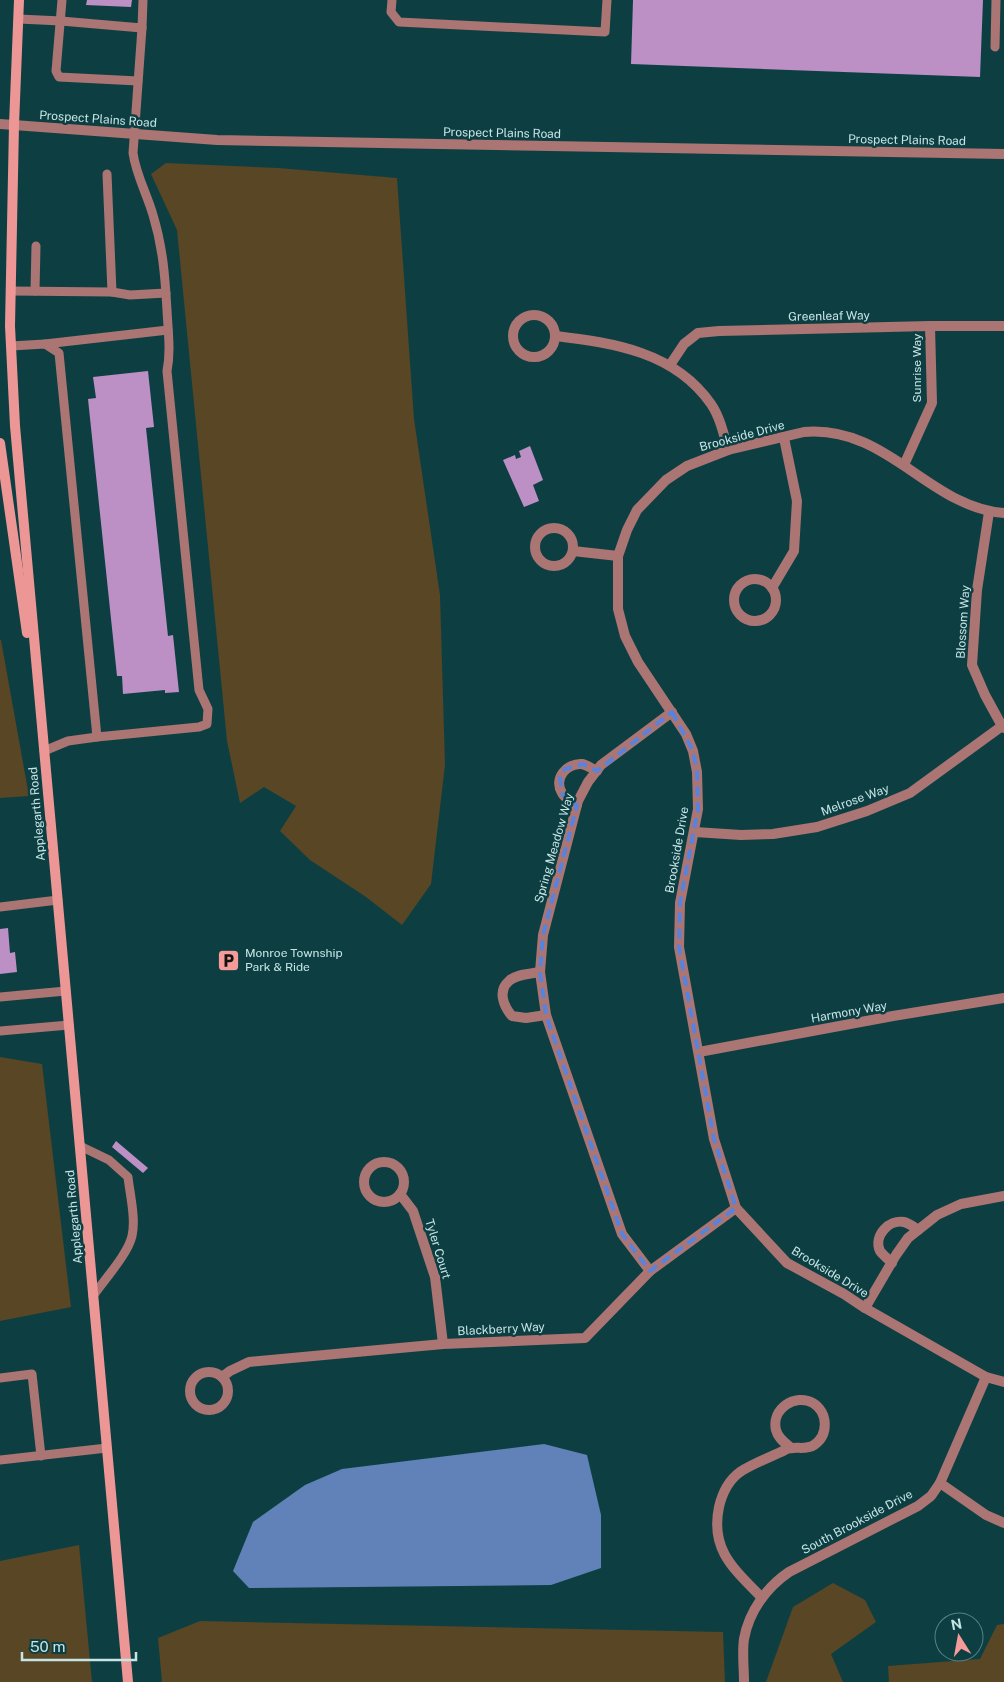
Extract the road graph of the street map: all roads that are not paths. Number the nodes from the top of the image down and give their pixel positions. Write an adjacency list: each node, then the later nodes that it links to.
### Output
1 (20, 0): 7 (main road, Applegarth Road)
2 (62, 0): 8 (lane)
3 (143, 0): 9 (lane)
4 (392, 0): 5 (lane)
5 (607, 0)
6 (996, 0): 10 (lane)
7 (19, 19): 8 (lane); 13 (main road, Applegarth Road)
8 (61, 21): 9 (lane); 11 (lane)
9 (142, 28): 11 (lane)
10 (995, 47)
11 (138, 81): 14 (lane)
12 (0, 124): 13 (street, Prospect Plains Road)
13 (14, 125): 14 (street, Prospect Plains Road); 18 (main road, Applegarth Road)
14 (134, 134): 15 (street, Prospect Plains Road); 21 (lane)
15 (1004, 154)
16 (108, 174): 20 (lane)
17 (36, 246): 19 (lane)
18 (11, 290): 19 (lane); 27 (main road, Applegarth Road)
19 (35, 291): 20 (lane)
20 (112, 292): 21 (lane)
21 (166, 293): 24 (lane)
22 (930, 326): 23 (street, Greenleaf Way); 28 (street, Greenleaf Way); 32 (street, Sunrise Way)
23 (1004, 326)
24 (168, 330): 26 (lane); 40 (lane)
25 (556, 336): 25 (street); 28 (street)
26 (45, 344): 27 (lane); 40 (lane)
27 (11, 346): 41 (main road, Applegarth Road)
28 (670, 365): 31 (street)
29 (784, 438): 31 (street, Brookside Drive); 32 (street, Brookside Drive); 37 (street)
30 (0, 443): 41 (main road, Applegarth Road)
31 (728, 450): 36 (street, Brookside Drive)
32 (904, 465): 33 (street, Brookside Drive)
33 (989, 512): 34 (street, Brookside Drive); 39 (street, Blossom Way)
34 (1004, 513)
35 (573, 551): 36 (street)
36 (618, 556): 38 (street, Brookside Drive)
37 (772, 588): 37 (street)
38 (672, 712): 42 (street, Spring Meadow Way); 44 (street, Brookside Drive)
39 (1003, 727): 44 (street, Melrose Way)
40 (96, 737): 41 (lane)
41 (44, 751): 45 (main road, Applegarth Road)
42 (597, 770): 43 (street, Spring Meadow Way); 43 (street)
43 (578, 805): 47 (street, Spring Meadow Way)
44 (695, 832): 54 (street, Brookside Drive)
45 (58, 900): 46 (lane); 48 (main road, Applegarth Road)
46 (0, 907)
47 (540, 972): 51 (street, Spring Meadow Way); 51 (street)
48 (66, 992): 49 (lane); 52 (main road, Applegarth Road)
49 (0, 996)
50 (1004, 998): 54 (street, Harmony Way)
51 (546, 1015): 61 (street, Spring Meadow Way)
52 (69, 1024): 53 (lane); 55 (main road, Applegarth Road)
53 (0, 1031)
54 (699, 1052): 58 (street, Brookside Drive)
55 (80, 1146): 62 (main road, Applegarth Road); 62 (lane)
56 (400, 1194): 56 (street); 64 (street, Tyler Court)
57 (1004, 1196): 59 (street)
58 (736, 1208): 61 (street, Blackberry Way); 63 (street, Brookside Drive)
59 (918, 1230): 60 (street); 60 (street)
60 (892, 1263): 63 (street)
61 (650, 1271): 64 (street, Blackberry Way)
62 (93, 1296): 70 (main road, Applegarth Road)
63 (865, 1308): 66 (street, Brookside Drive)
64 (443, 1344): 65 (street, Blackberry Way)
65 (222, 1376)
66 (986, 1376): 68 (street, Brookside Drive); 73 (street, South Brookside Drive)
67 (0, 1378): 71 (lane)
68 (1004, 1382)
69 (790, 1447): 69 (street); 75 (street)
70 (107, 1448): 71 (lane); 76 (main road, Applegarth Road)
71 (41, 1456): 72 (lane)
72 (0, 1460)
73 (940, 1483): 74 (street); 75 (street, South Brookside Drive)
74 (1004, 1523)
75 (762, 1598): 77 (street, South Brookside Drive)
76 (128, 1682)
77 (744, 1682)

